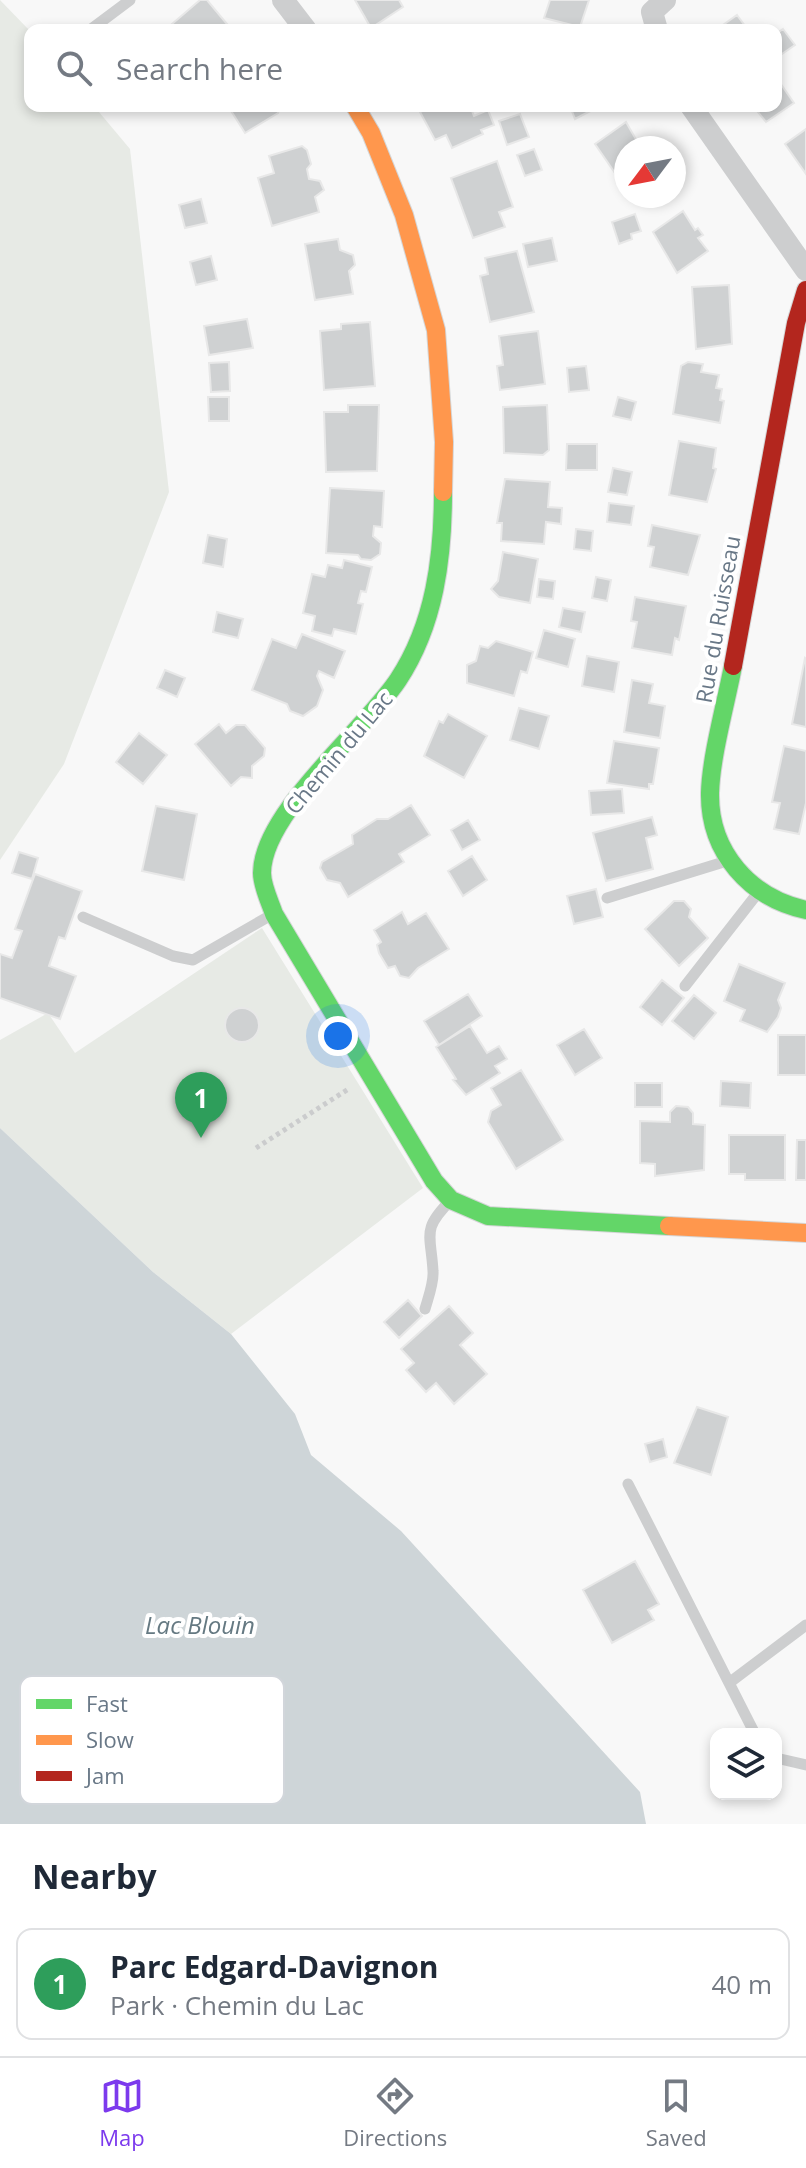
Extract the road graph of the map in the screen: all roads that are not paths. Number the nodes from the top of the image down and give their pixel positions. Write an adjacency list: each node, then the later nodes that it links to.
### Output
1 (130, 0): 4 (lane)
2 (283, 0): 5 (street)
3 (665, 0): 6 (street)
4 (98, 24)
5 (301, 24)
6 (655, 24)
7 (359, 112): 15 (street, Chemin du Lac)
8 (695, 112): 9 (street)
9 (806, 270)
10 (806, 290): 11 (street, Rue du Ruisseau)
11 (728, 861): 12 (street, Rue du Ruisseau); 13 (lane)
12 (757, 894): 14 (street, Rue du Ruisseau); 17 (lane)
13 (607, 898)
14 (806, 910)
15 (274, 914): 16 (lane); 18 (street, Chemin du Lac)
16 (83, 917)
17 (685, 986)
18 (451, 1200): 19 (street, Chemin du Lac); 20 (lane)
19 (806, 1233)
20 (425, 1309)
21 (628, 1484): 23 (lane)
22 (806, 1625): 23 (lane)
23 (729, 1683): 24 (lane)
24 (752, 1728)
25 (782, 1759): 26 (lane)
26 (806, 1765)

